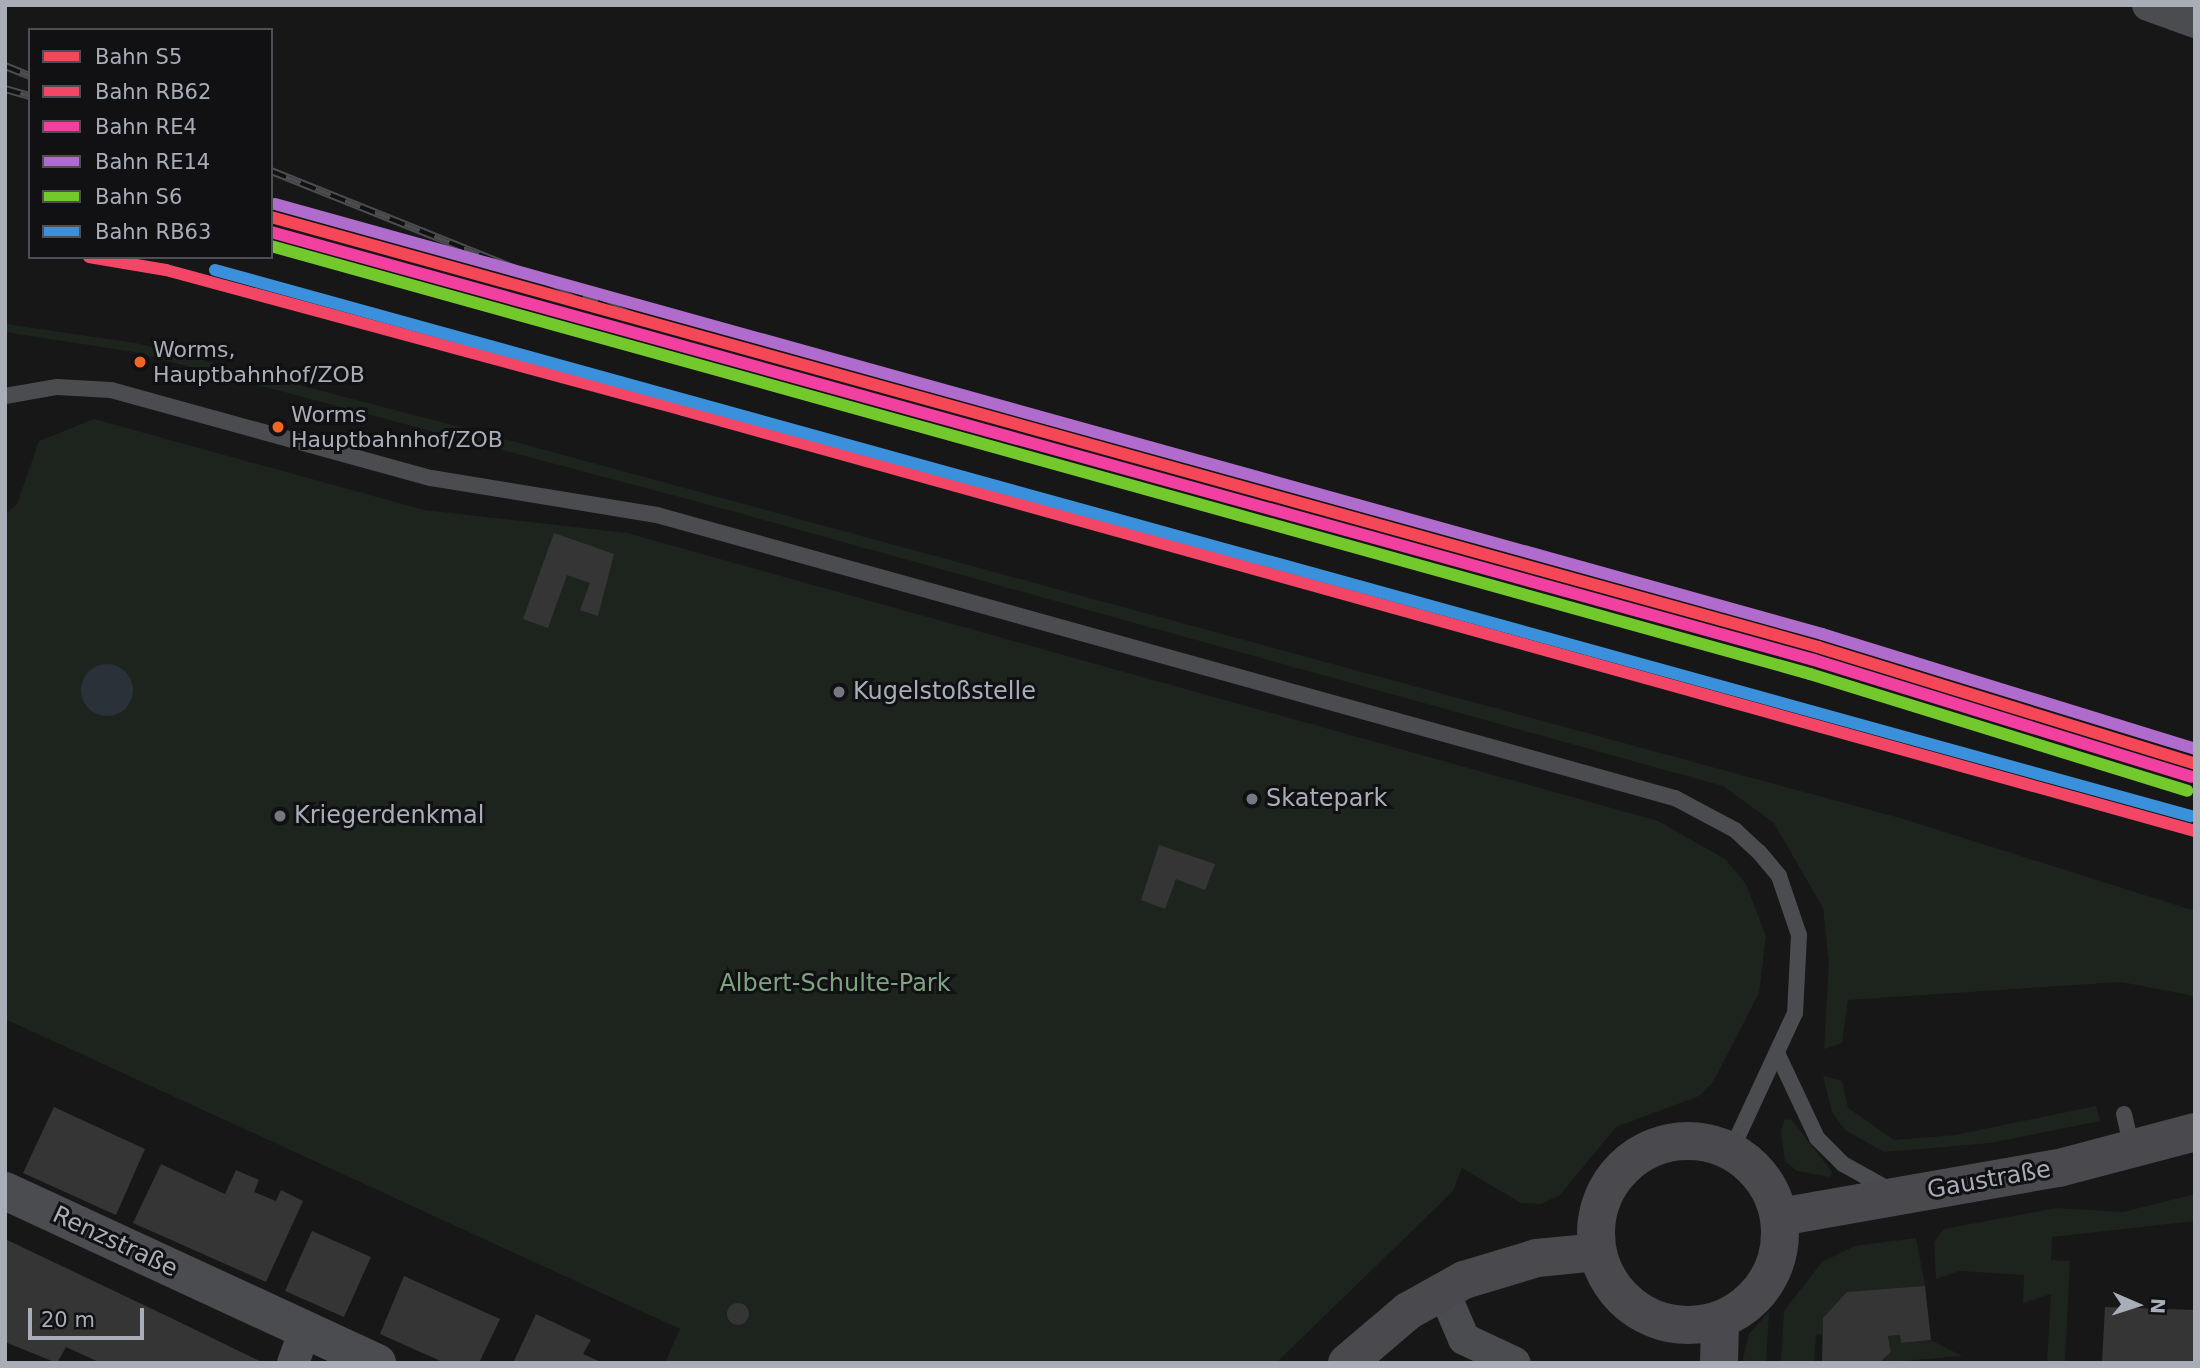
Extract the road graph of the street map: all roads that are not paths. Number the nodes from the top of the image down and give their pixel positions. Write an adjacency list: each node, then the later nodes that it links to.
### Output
1 (2148, 5): 2 (street)
2 (2195, 22)
3 (5, 396): 4 (lane)
4 (1778, 1055): 7 (lane); 10 (lane)
5 (2124, 1114): 8 (lane)
6 (2195, 1132): 8 (main road, Gaustraße)
7 (1731, 1151): 11 (main road); 12 (main road)
8 (2133, 1151): 10 (main road, Gaustraße)
9 (5, 1191): 15 (street, Renzstraße)
10 (1903, 1196): 11 (main road, Gaustraße)
11 (1780, 1217): 14 (main road)
12 (1597, 1251): 13 (main road); 14 (main road)
13 (1443, 1290): 17 (main road); 18 (street)
14 (1720, 1321): 19 (main road)
15 (299, 1347): 16 (street, Renzstraße)
16 (377, 1363)
17 (1347, 1363)
18 (1516, 1363)
19 (1719, 1363)

